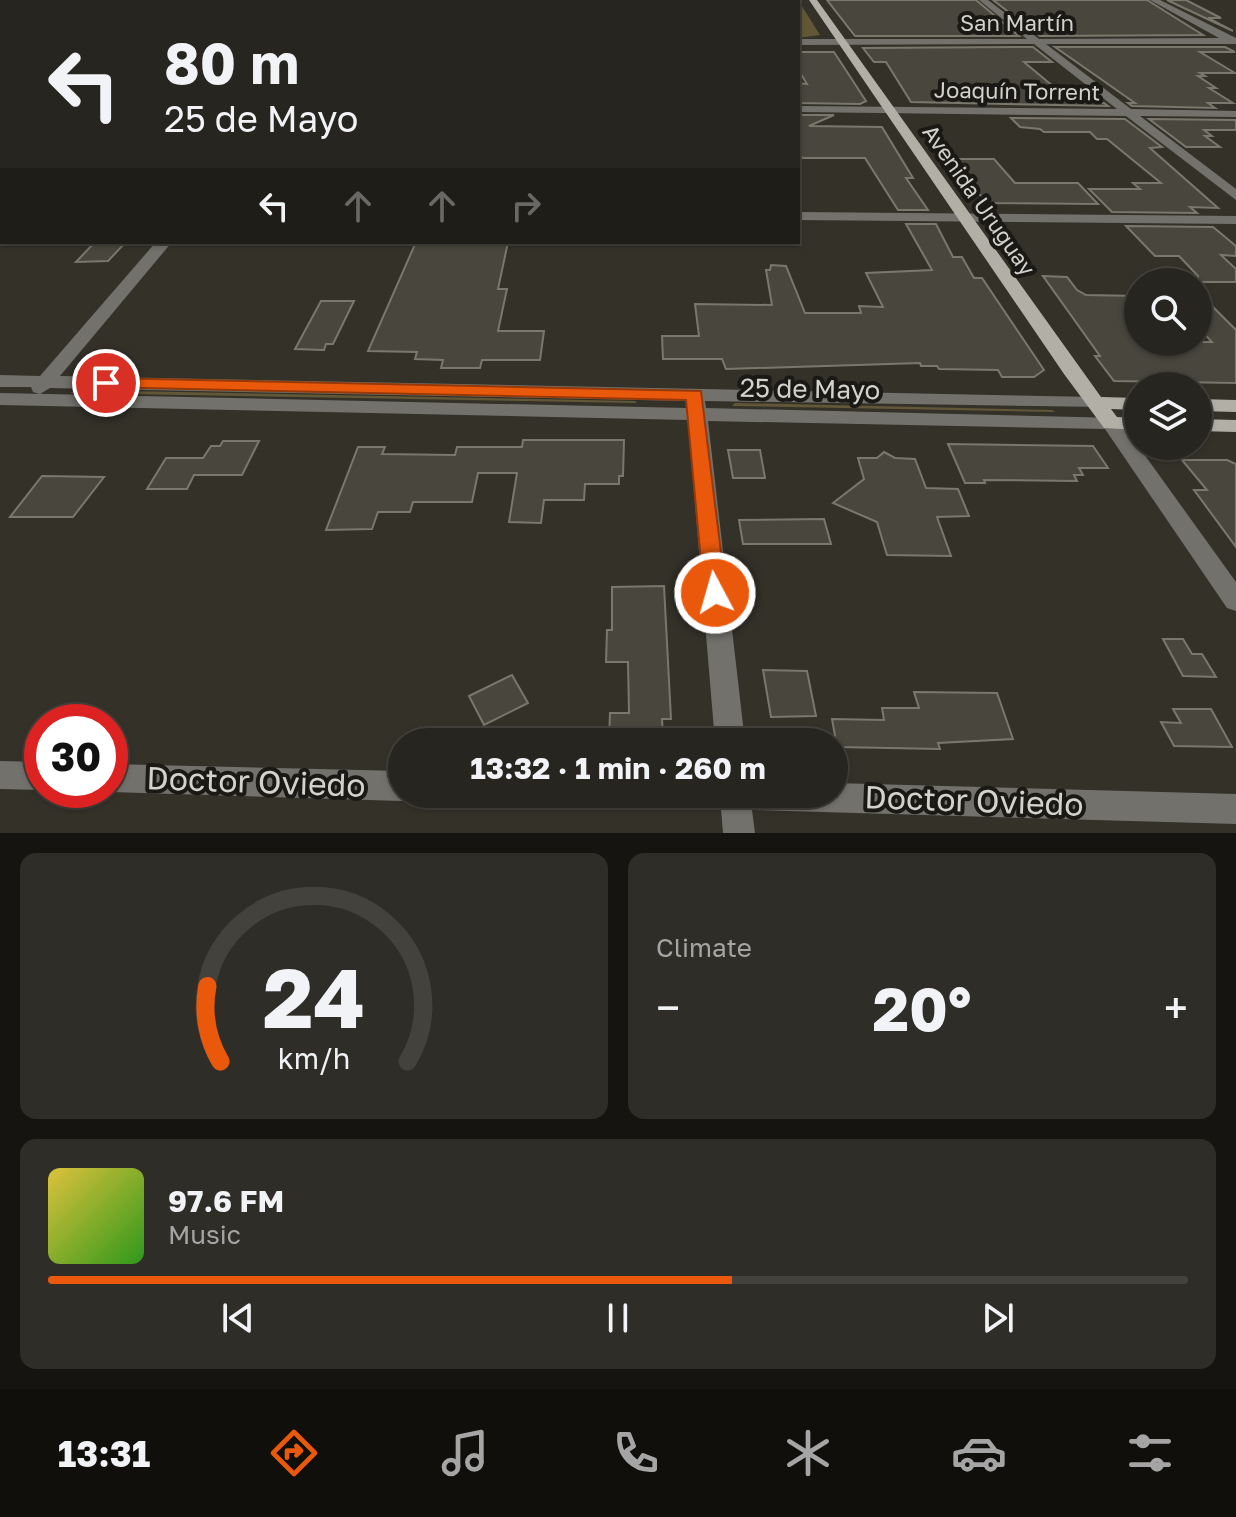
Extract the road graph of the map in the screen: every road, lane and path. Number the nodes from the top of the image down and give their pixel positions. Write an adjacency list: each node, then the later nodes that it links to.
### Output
1 (813, 0): 6 (main road, Avenida Uruguay)
2 (983, 0): 4 (street)
3 (1154, 0): 7 (street)
4 (1037, 41): 6 (street, San Martín); 7 (street, San Martín); 10 (street)
5 (800, 42): 6 (street, San Martín)
6 (842, 42): 9 (main road, Avenida Uruguay)
7 (1234, 42)
8 (800, 109): 9 (street, Joaquín Torrent)
9 (889, 110): 10 (street, Joaquín Torrent); 14 (main road, Avenida Uruguay)
10 (1128, 113): 11 (street, Joaquín Torrent); 12 (street)
11 (1236, 114)
12 (1236, 196)
13 (800, 216): 14 (street)
14 (963, 216): 15 (street); 21 (main road, Avenida Uruguay)
15 (1236, 220)
16 (162, 244): 18 (street)
17 (0, 381): 18 (street, 25 de Mayo)
18 (45, 382): 20 (street); 23 (street, 25 de Mayo)
19 (0, 399): 20 (street, 25 de Mayo)
20 (30, 400): 23 (street, 25 de Mayo)
21 (1096, 403): 22 (main road, 25 de Mayo); 23 (street, 25 de Mayo); 26 (main road, Avenida Uruguay)
22 (1124, 404)
23 (696, 405): 26 (street, 25 de Mayo); 31 (street)
24 (1212, 405): 25 (main road)
25 (1236, 406)
26 (1111, 423): 27 (main road, 25 de Mayo); 30 (street)
27 (1124, 423)
28 (1212, 425): 29 (main road)
29 (1236, 426)
30 (1236, 601)
31 (729, 728)
32 (0, 775): 33 (street)
33 (24, 776)
34 (128, 778): 35 (street, Doctor Oviedo)
35 (388, 786)
36 (848, 797): 38 (street, Doctor Oviedo)
37 (736, 808): 39 (street)
38 (1236, 809)
39 (739, 833)

